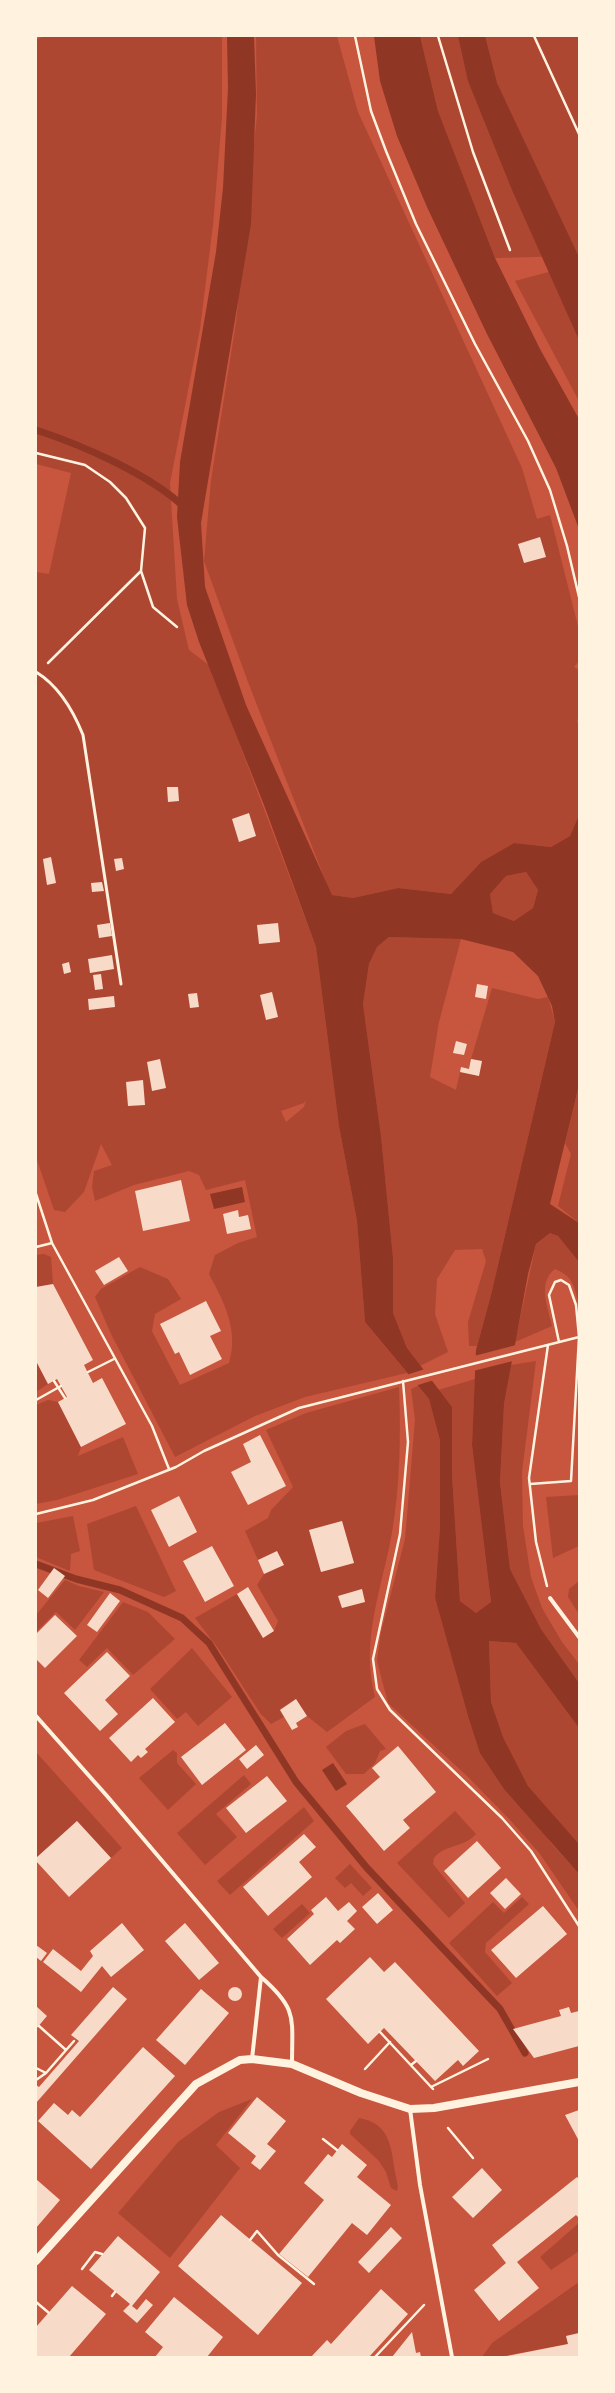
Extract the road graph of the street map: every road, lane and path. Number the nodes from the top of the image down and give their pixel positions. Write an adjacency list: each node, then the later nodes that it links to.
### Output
1 (355, 36): 8 (path)
2 (438, 36): 5 (path)
3 (534, 36): 4 (path)
4 (579, 134)
5 (510, 250)
6 (36, 453): 7 (path)
7 (141, 571): 9 (path); 10 (path)
8 (579, 597)
9 (177, 627)
10 (37, 673): 11 (lane)
11 (121, 984)
12 (36, 1194): 13 (path)
13 (52, 1243): 14 (path); 18 (path)
14 (36, 1246)
15 (579, 1337): 16 (path); 16 (path); 19 (path)
16 (559, 1342): 17 (path)
17 (548, 1345): 22 (path); 27 (path)
18 (114, 1359): 20 (path); 26 (path)
19 (578, 1361): 27 (path)
20 (88, 1372)
21 (54, 1381): 23 (path)
22 (404, 1381): 26 (path); 32 (path)
23 (60, 1387): 24 (path); 25 (path)
24 (65, 1398)
25 (36, 1400)
26 (169, 1468): 28 (path)
27 (530, 1484): 29 (path)
28 (36, 1514)
29 (550, 1598): 30 (street)
30 (579, 1637)
31 (36, 1716): 33 (street)
32 (579, 1926)
33 (261, 1977): 39 (street); 42 (street)
34 (40, 2026): 38 (path)
35 (380, 2032): 37 (path)
36 (74, 2041): 38 (path)
37 (390, 2042): 43 (path); 45 (path)
38 (66, 2050): 46 (path)
39 (252, 2059): 42 (main road); 56 (main road)
40 (488, 2059): 43 (path)
41 (416, 2061): 43 (path)
42 (292, 2064): 49 (main road)
43 (412, 2065)
44 (36, 2068): 46 (path)
45 (365, 2069)
46 (46, 2073): 47 (path)
47 (36, 2080)
48 (579, 2082): 49 (main road)
49 (410, 2109): 69 (street)
50 (448, 2128): 53 (path)
51 (323, 2139): 52 (path)
52 (337, 2150)
53 (473, 2158)
54 (250, 2240): 58 (path)
55 (102, 2254): 57 (path)
56 (36, 2261)
57 (82, 2269)
58 (314, 2284)
59 (115, 2292): 60 (path)
60 (112, 2296)
61 (36, 2302): 63 (path)
62 (424, 2305): 65 (path)
63 (49, 2313)
64 (402, 2320): 65 (path)
65 (406, 2324): 67 (path)
66 (384, 2341): 67 (path)
67 (387, 2344): 68 (path)
68 (375, 2357)
69 (452, 2357)

